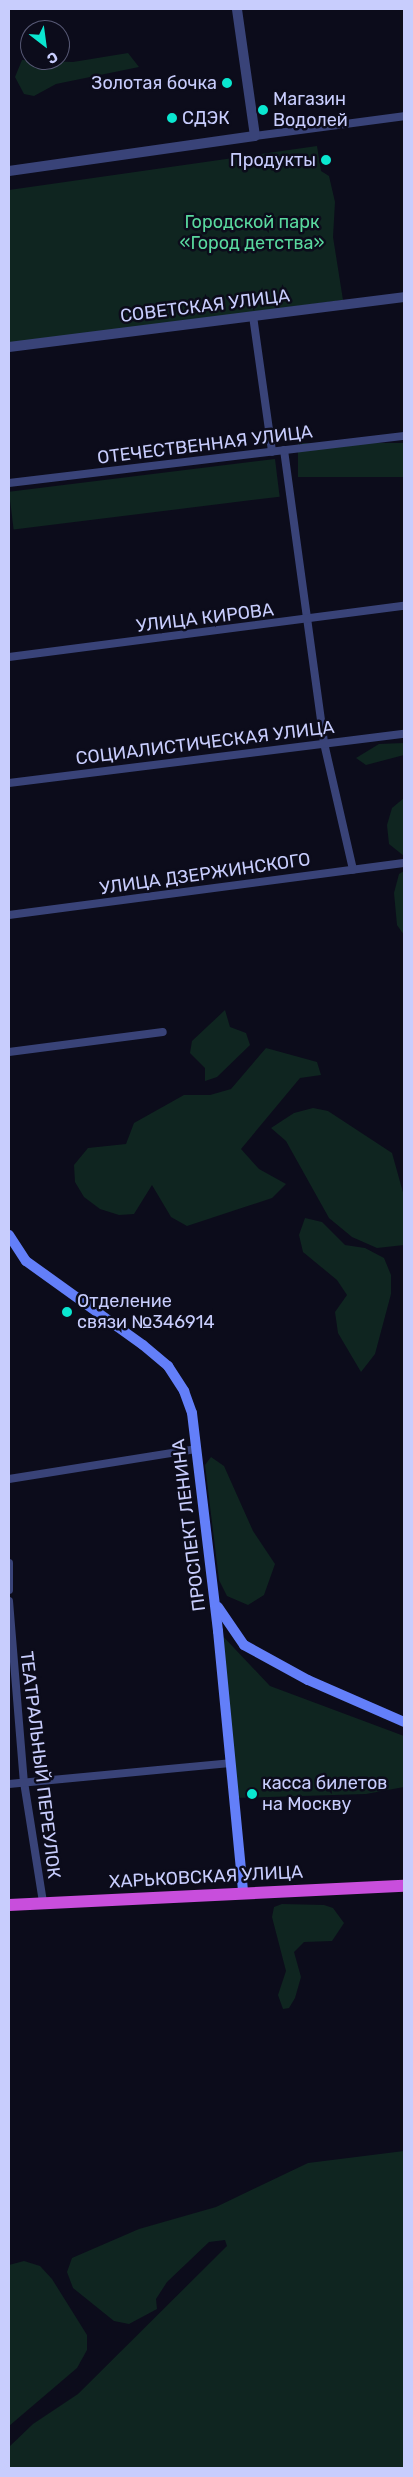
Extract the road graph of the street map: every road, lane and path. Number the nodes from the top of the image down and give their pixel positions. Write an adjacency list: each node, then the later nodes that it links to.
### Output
1 (237, 9): 3 (street)
2 (404, 116): 3 (street)
3 (255, 136): 4 (street)
4 (9, 171)
5 (404, 297): 6 (street, СОВЕТСКАЯ УЛИЦА)
6 (253, 316): 7 (street, СОВЕТСКАЯ УЛИЦА); 10 (street)
7 (9, 347)
8 (404, 436): 9 (street, ОТЕЧЕСТВЕННАЯ УЛИЦА)
9 (284, 450): 10 (street, ОТЕЧЕСТВЕННАЯ УЛИЦА); 13 (street)
10 (272, 452): 11 (street, ОТЕЧЕСТВЕННАЯ УЛИЦА)
11 (9, 483)
12 (404, 606): 13 (street, УЛИЦА КИРОВА)
13 (306, 620): 14 (street, УЛИЦА КИРОВА); 16 (street)
14 (9, 657)
15 (404, 734): 16 (street, СОЦИАЛИСТИЧЕСКАЯ УЛИЦА)
16 (324, 742): 17 (street, СОЦИАЛИСТИЧЕСКАЯ УЛИЦА); 19 (street)
17 (9, 783)
18 (404, 863): 19 (street, УЛИЦА ДЗЕРЖИНСКОГО)
19 (353, 870): 20 (street, УЛИЦА ДЗЕРЖИНСКОГО)
20 (9, 916)
21 (163, 1032): 22 (street)
22 (9, 1052)
23 (9, 1236): 24 (main road, ПРОСПЕКТ ЛЕНИНА)
24 (196, 1449): 25 (street); 29 (main road, ПРОСПЕКТ ЛЕНИНА)
25 (9, 1480)
26 (9, 1563): 27 (street)
27 (10, 1575): 28 (street)
28 (9, 1590)
29 (214, 1600): 31 (main road); 32 (main road, ПРОСПЕКТ ЛЕНИНА)
30 (9, 1601): 33 (street, ТЕАТРАЛЬНЫЙ ПЕРЕУЛОК)
31 (404, 1722)
32 (230, 1763): 33 (street); 36 (main road, ПРОСПЕКТ ЛЕНИНА)
33 (24, 1782): 34 (street); 37 (street, ТЕАТРАЛЬНЫЙ ПЕРЕУЛОК)
34 (9, 1784)
35 (404, 1886): 36 (highway, ХАРЬКОВСКАЯ УЛИЦА)
36 (243, 1893): 37 (highway, ХАРЬКОВСКАЯ УЛИЦА)
37 (43, 1902): 38 (highway, ХАРЬКОВСКАЯ УЛИЦА)
38 (9, 1905)

